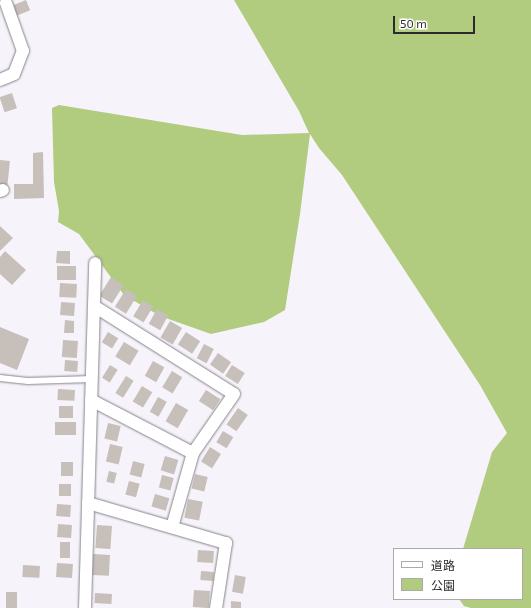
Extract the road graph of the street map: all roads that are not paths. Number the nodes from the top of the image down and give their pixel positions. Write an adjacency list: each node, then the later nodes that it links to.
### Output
1 (6, 3): 2 (street)
2 (0, 80)
3 (95, 263): 4 (street)
4 (94, 306): 6 (street); 8 (street)
5 (0, 378): 6 (lane)
6 (92, 379): 7 (street)
7 (91, 400): 8 (street); 9 (street)
8 (193, 453): 10 (street)
9 (88, 503): 10 (street); 11 (street)
10 (172, 527): 12 (street)
11 (85, 608)
12 (216, 608)

